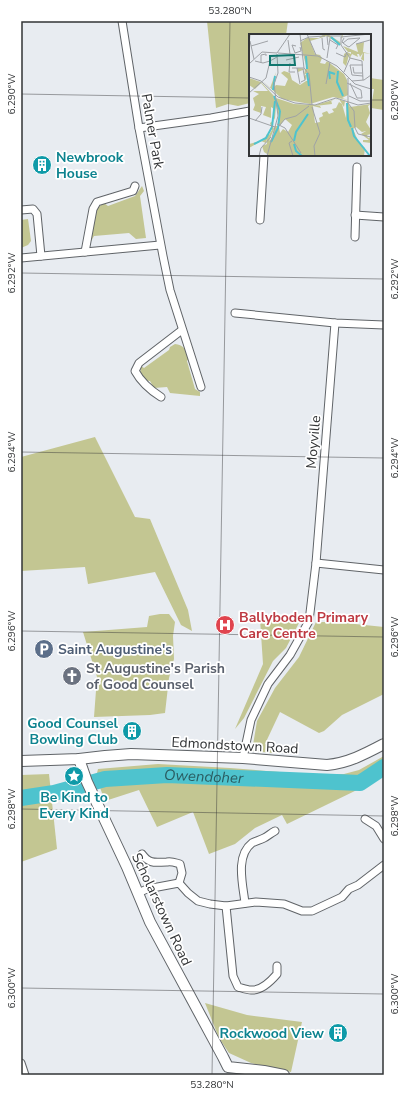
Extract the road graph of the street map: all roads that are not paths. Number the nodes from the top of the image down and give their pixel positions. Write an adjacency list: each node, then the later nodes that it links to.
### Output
1 (122, 21): 3 (street, Palmer Park)
2 (249, 111): 3 (street)
3 (139, 128): 12 (street, Palmer Park)
4 (264, 156): 10 (street)
5 (357, 167): 8 (street)
6 (135, 186): 13 (street)
7 (21, 210): 14 (street)
8 (355, 216): 9 (street); 11 (street)
9 (384, 217)
10 (260, 220)
11 (354, 237)
12 (160, 245): 13 (street); 19 (street, Palmer Park)
13 (85, 252): 14 (street)
14 (41, 256): 15 (street)
15 (21, 258)
16 (235, 313): 17 (street)
17 (335, 323): 18 (street); 22 (street, Moyville)
18 (384, 325)
19 (182, 330): 20 (street, Palmer Park); 21 (street)
20 (201, 387)
21 (161, 396)
22 (316, 563): 23 (street); 25 (street, Moyville)
23 (384, 570)
24 (384, 744): 25 (main road, Edmondstown Road)
25 (243, 758): 26 (main road, Edmondstown Road)
26 (79, 759): 27 (main road, Edmondstown Road); 34 (main road, Scholarstown Road)
27 (21, 761)
28 (365, 819): 30 (street)
29 (274, 831): 35 (street)
30 (384, 839)
31 (142, 854): 33 (street)
32 (384, 865): 35 (street)
33 (179, 883): 34 (street); 36 (street)
34 (138, 893): 40 (main road, Scholarstown Road)
35 (245, 903): 36 (street)
36 (226, 906): 37 (street)
37 (277, 966)
38 (21, 1063): 39 (street)
39 (25, 1075)
40 (284, 1075)

